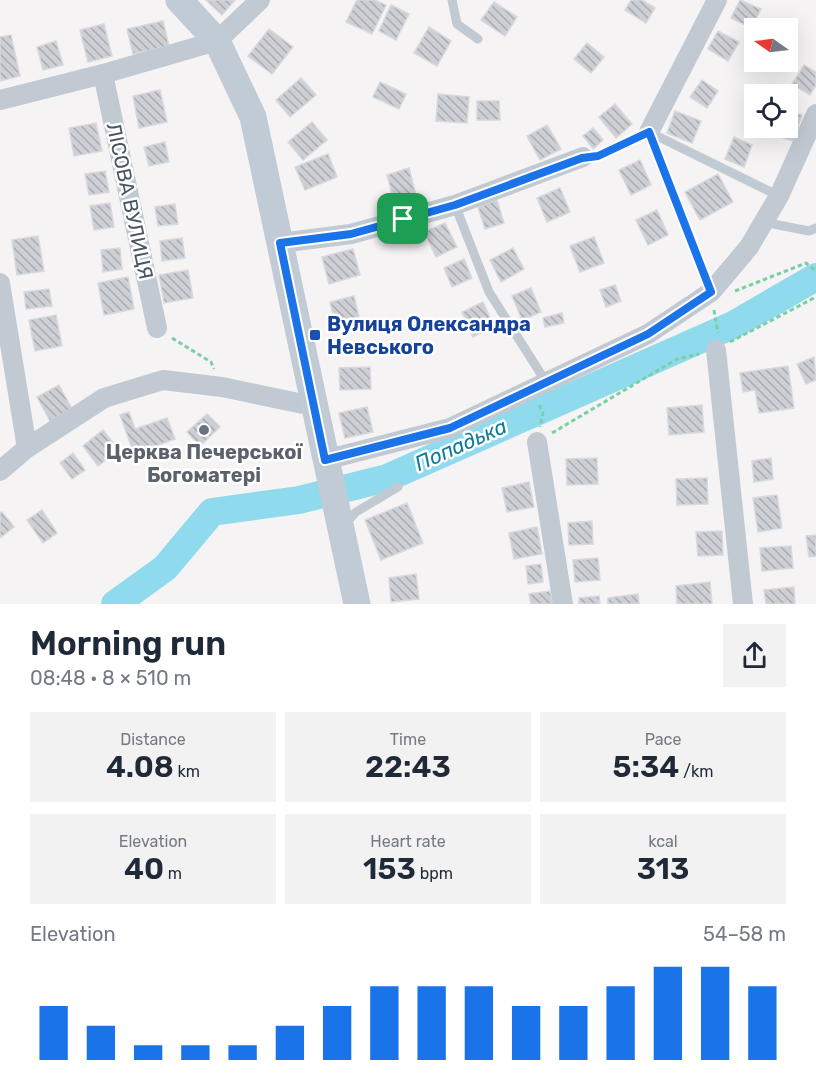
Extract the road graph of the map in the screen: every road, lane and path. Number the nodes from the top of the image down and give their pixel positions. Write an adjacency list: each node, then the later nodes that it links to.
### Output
1 (179, 0): 6 (main road)
2 (260, 0): 6 (street)
3 (452, 0): 5 (lane)
4 (717, 0): 10 (street)
5 (478, 39)
6 (217, 41): 7 (street); 16 (main road)
7 (103, 74): 8 (street); 22 (street, ЛІСОВА ВУЛИЦЯ)
8 (0, 100)
9 (816, 114): 12 (street)
10 (649, 132): 11 (path); 12 (lane); 19 (lane)
11 (582, 158): 13 (street)
12 (779, 196): 14 (street)
13 (455, 205): 16 (street); 24 (lane)
14 (764, 222): 15 (lane); 19 (street)
15 (816, 228)
16 (280, 243): 27 (main road)
17 (816, 270): 19 (path)
18 (0, 283): 29 (street)
19 (711, 292): 24 (street)
20 (816, 297): 23 (path)
21 (715, 321): 23 (path)
22 (157, 328): 25 (path)
23 (718, 344): 28 (path); 36 (street)
24 (548, 384): 30 (street)
25 (222, 387): 27 (street); 29 (street)
26 (537, 401): 28 (path)
27 (313, 406): 30 (main road)
28 (537, 442): 35 (street)
29 (27, 448): 31 (street)
30 (326, 465): 33 (main road)
31 (0, 471)
32 (398, 487): 33 (lane)
33 (340, 521): 34 (main road)
34 (357, 604)
35 (563, 604)
36 (743, 604)

